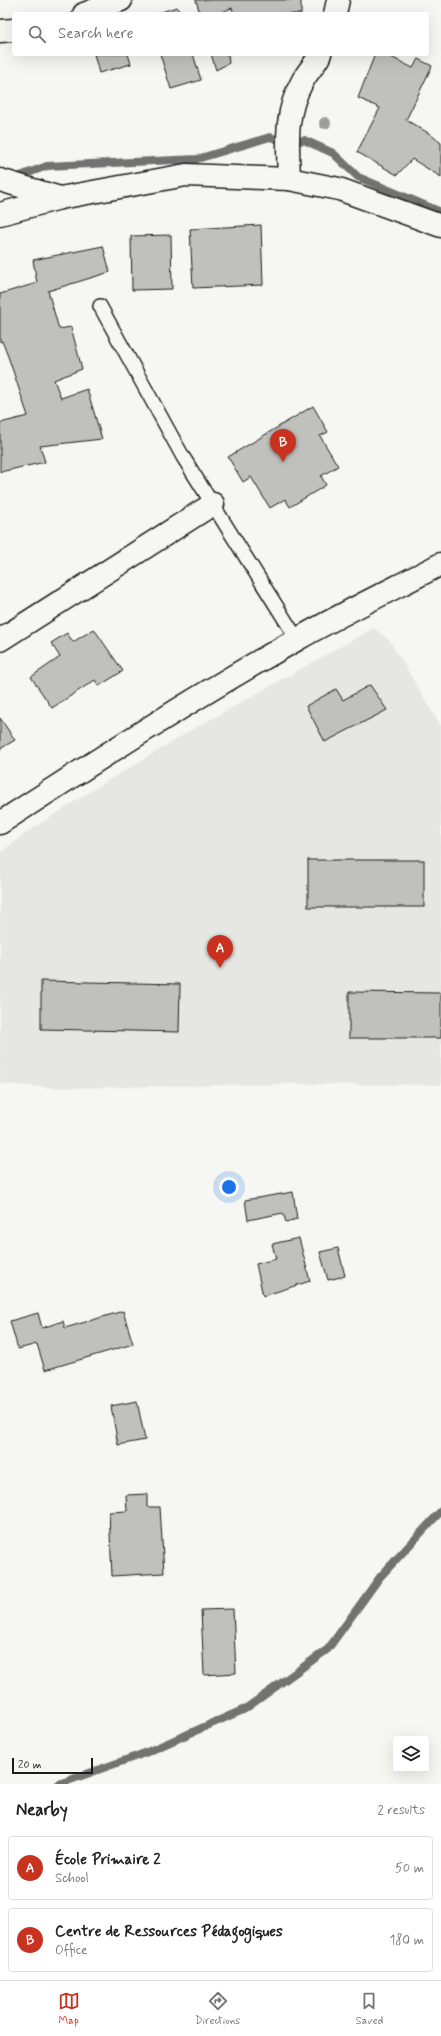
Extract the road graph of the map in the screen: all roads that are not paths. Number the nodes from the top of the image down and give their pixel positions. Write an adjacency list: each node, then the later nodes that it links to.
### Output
1 (121, 0): 3 (street)
2 (338, 0): 4 (street)
3 (89, 12)
4 (335, 12)
5 (12, 30): 6 (street)
6 (0, 31)
7 (319, 56): 9 (street)
8 (0, 180): 10 (street)
9 (289, 180): 10 (street); 12 (street)
10 (60, 198): 11 (street)
11 (0, 214)
12 (441, 226)
13 (100, 306): 14 (lane)
14 (212, 504): 16 (lane); 17 (street)
15 (441, 564): 16 (street)
16 (297, 639): 18 (street)
17 (0, 640)
18 (0, 823)

